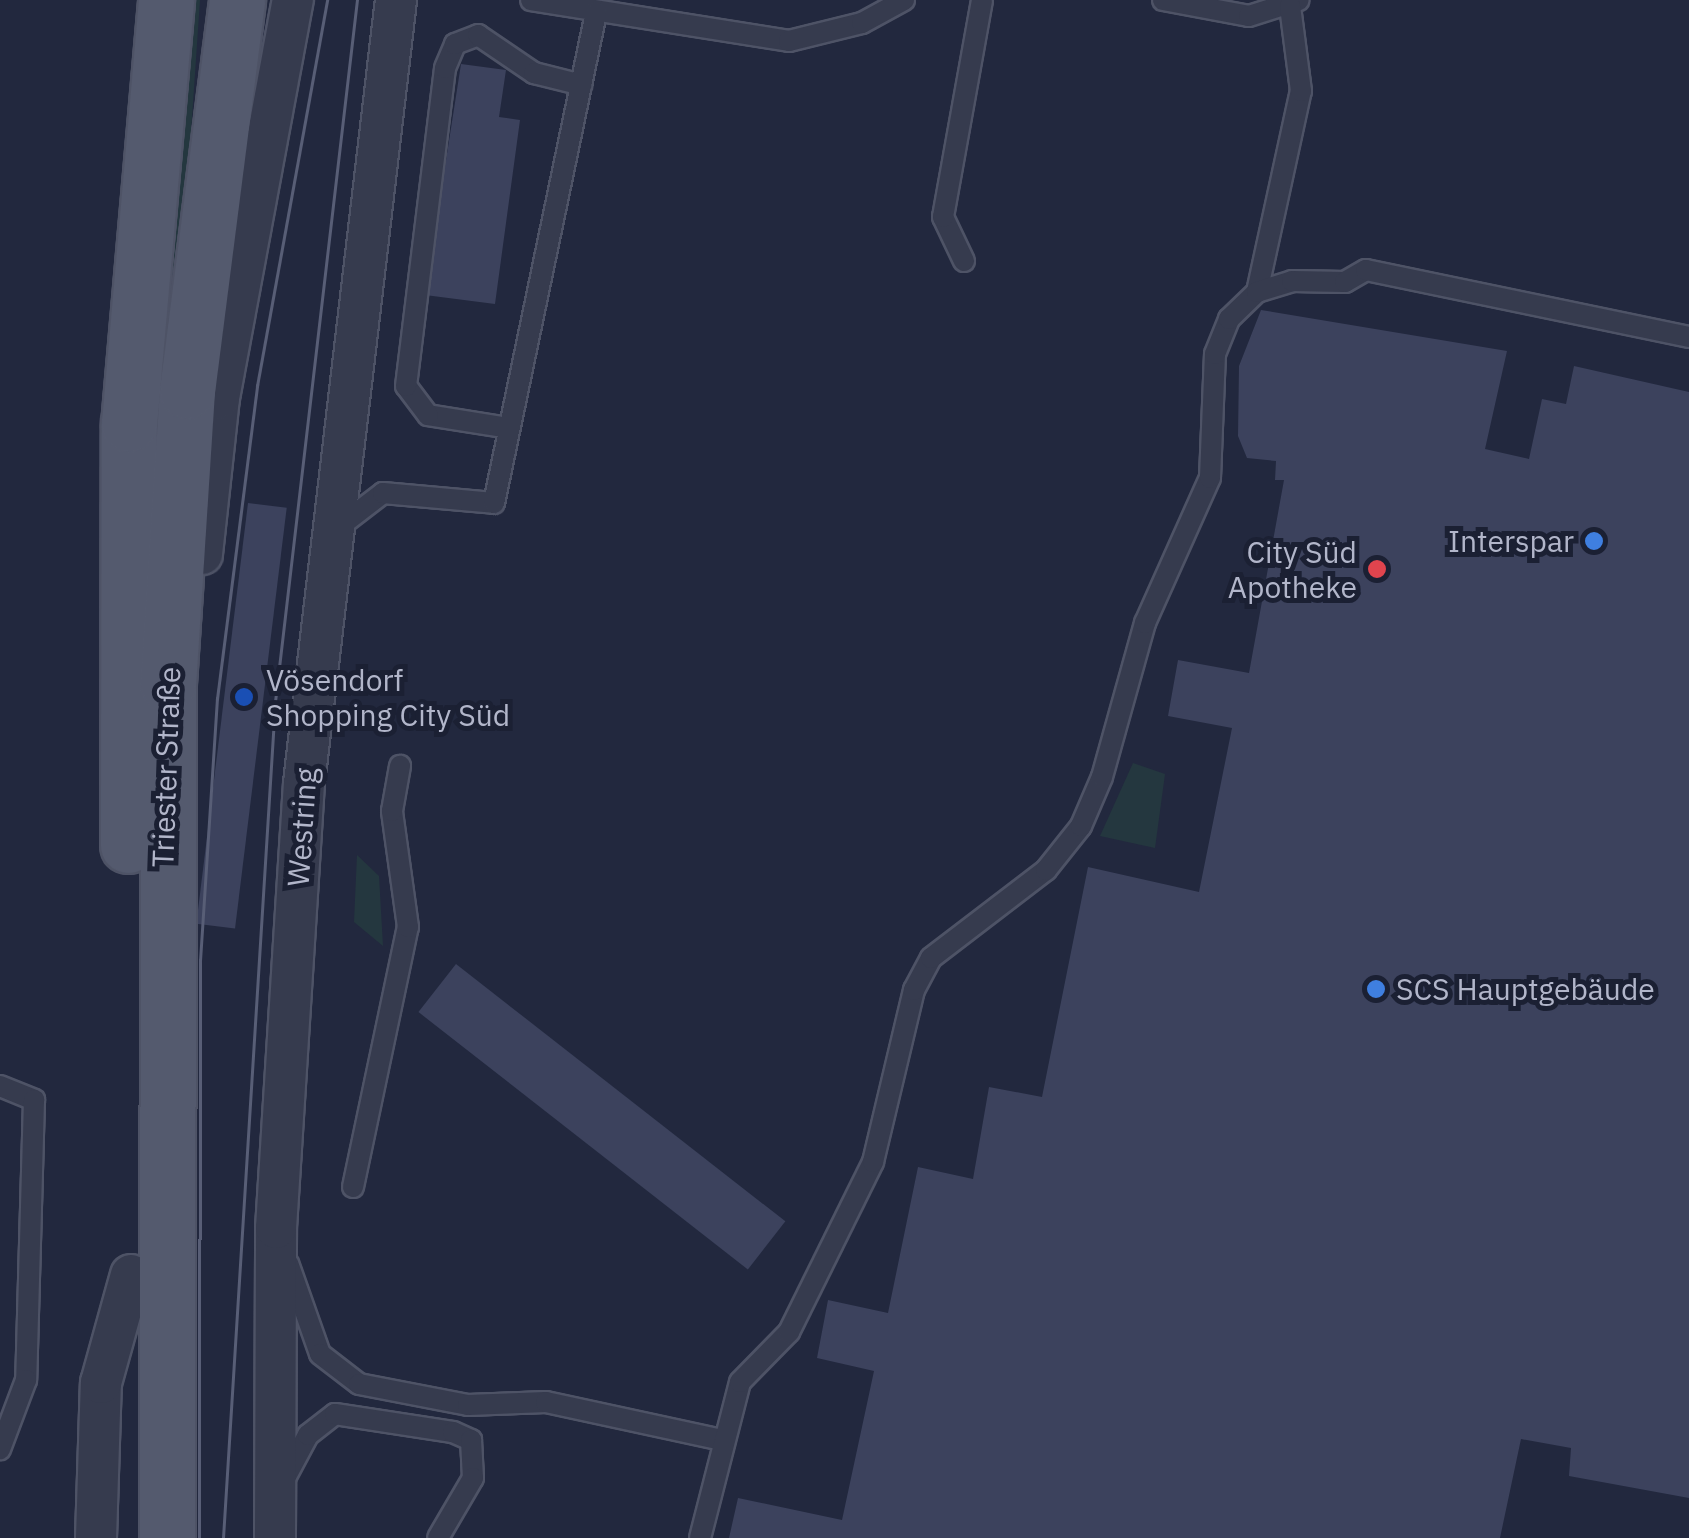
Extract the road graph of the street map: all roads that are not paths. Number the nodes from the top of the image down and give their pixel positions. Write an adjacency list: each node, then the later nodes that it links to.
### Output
1 (166, 0): 22 (main road, Triester Straße)
2 (237, 0): 17 (main road, Triester Straße)
3 (293, 0): 17 (street)
4 (532, 0): 10 (lane)
5 (904, 0): 10 (lane)
6 (982, 0): 12 (lane)
7 (1163, 0): 8 (lane)
8 (1294, 3): 13 (lane)
9 (402, 6): 16 (street, Westring)
10 (596, 14): 11 (lane)
11 (582, 85): 15 (lane); 15 (lane)
12 (964, 261)
13 (1257, 292): 14 (lane); 23 (lane)
14 (1689, 337)
15 (509, 428): 16 (lane)
16 (328, 537): 21 (street, Westring)
17 (168, 684): 28 (main road, Triester Straße)
18 (400, 766): 20 (lane)
19 (0, 1086): 24 (lane)
20 (353, 1187)
21 (276, 1228): 23 (lane); 25 (street, Westring)
22 (131, 1274): 26 (street); 27 (main road, Triester Straße)
23 (722, 1440): 30 (lane)
24 (0, 1448)
25 (274, 1521): 29 (lane)
26 (96, 1538)
27 (133, 1538)
28 (167, 1538)
29 (438, 1538)
30 (700, 1538)

